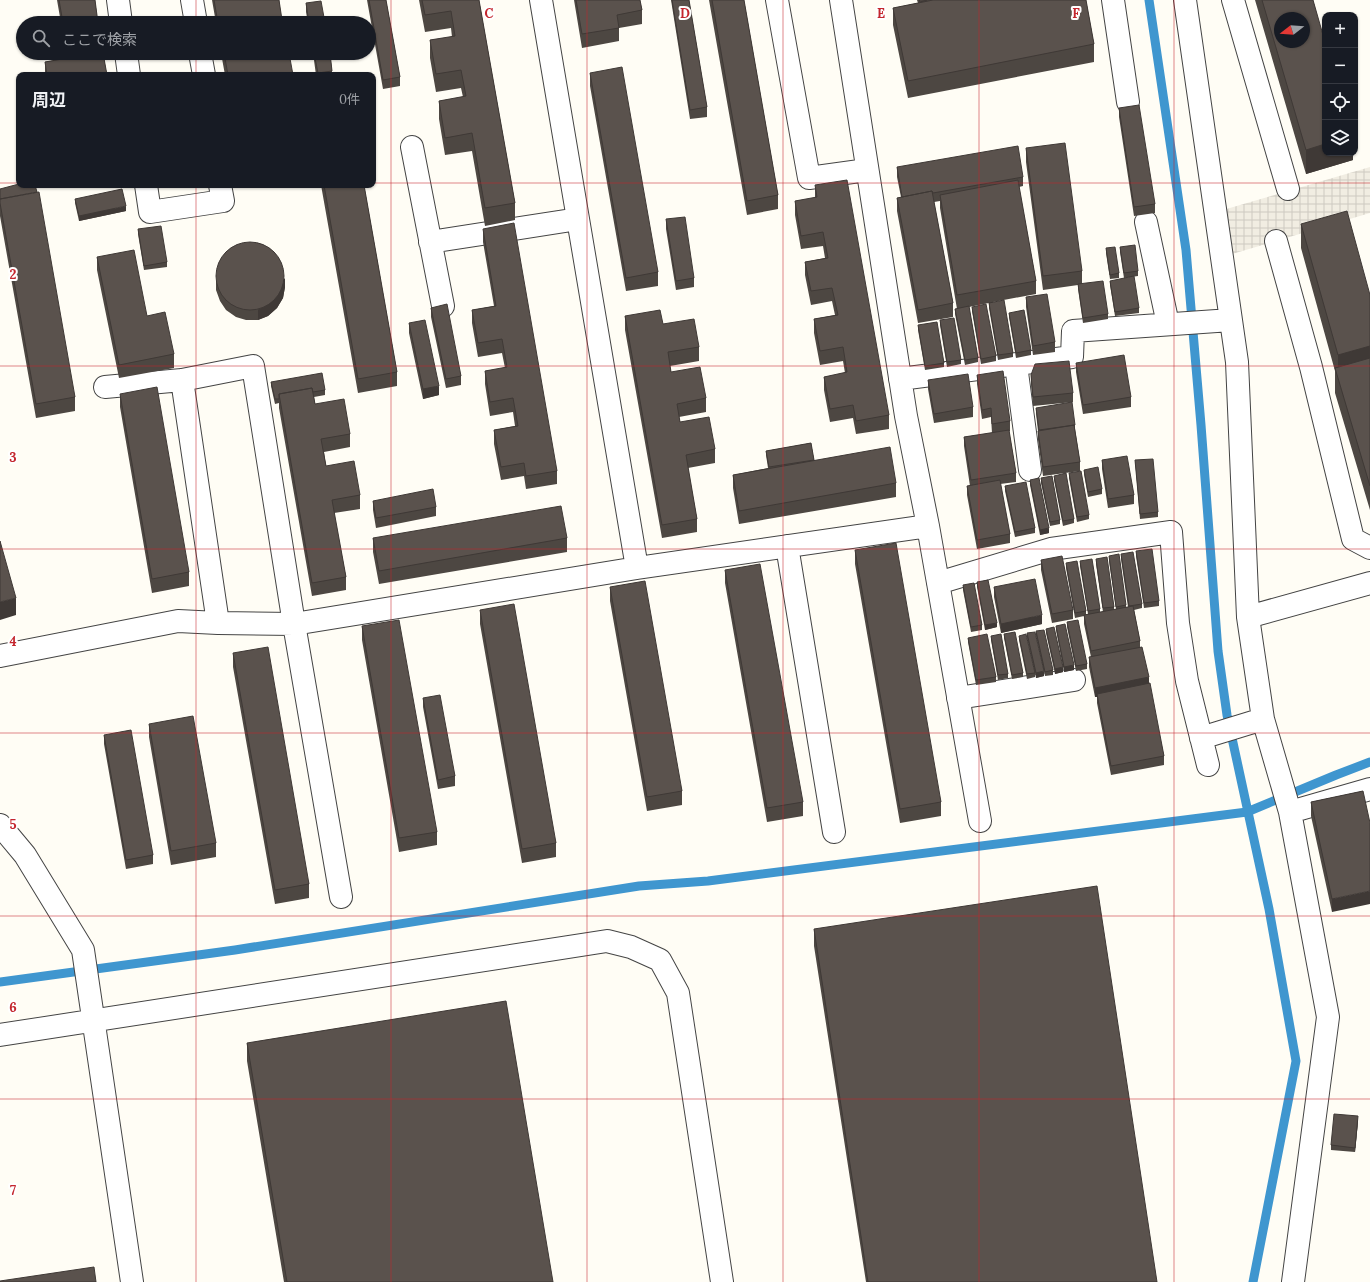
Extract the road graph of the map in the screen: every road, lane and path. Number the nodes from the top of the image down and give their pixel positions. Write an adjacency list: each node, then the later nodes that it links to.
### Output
1 (118, 0): 9 (street)
2 (192, 0): 10 (street)
3 (542, 0): 21 (street)
4 (777, 0): 17 (street)
5 (841, 0): 17 (street)
6 (1113, 0): 15 (street)
7 (1185, 0): 26 (street)
8 (1232, 0): 20 (street)
9 (120, 16)
10 (195, 16)
11 (127, 60): 13 (street)
12 (201, 60): 14 (street)
13 (129, 72)
14 (203, 72)
15 (1128, 102)
16 (412, 147): 24 (street)
17 (867, 170): 29 (street)
18 (146, 188): 19 (street)
19 (221, 188)
20 (1288, 190)
21 (578, 220): 24 (street); 36 (street)
22 (1146, 222): 27 (street)
23 (1276, 241): 35 (street)
24 (430, 242): 25 (street)
25 (443, 306)
26 (1231, 320): 27 (street); 39 (street)
27 (1168, 324): 28 (street)
28 (1016, 365): 29 (street); 32 (street)
29 (900, 379): 33 (street)
30 (182, 380): 31 (street); 40 (street); 41 (street)
31 (104, 387)
32 (1030, 470)
33 (928, 526): 34 (street); 38 (street)
34 (787, 546): 36 (street); 52 (street)
35 (1370, 548)
36 (636, 568): 41 (street)
37 (1370, 583): 39 (street)
38 (938, 584): 44 (street); 46 (street)
39 (1248, 617): 45 (street)
40 (218, 623): 41 (street); 42 (street)
41 (294, 624): 53 (street)
42 (0, 656)
43 (1074, 680): 44 (street)
44 (958, 698): 50 (street)
45 (1263, 719): 46 (street); 49 (street)
46 (1202, 738): 47 (street)
47 (1208, 765)
48 (1370, 789): 49 (street)
49 (1290, 812): 58 (street)
50 (980, 820)
51 (0, 825): 54 (street)
52 (834, 832)
53 (341, 897)
54 (94, 1021): 55 (street); 56 (street); 57 (street)
55 (0, 1035)
56 (132, 1282)
57 (722, 1282)
58 (1293, 1282)

